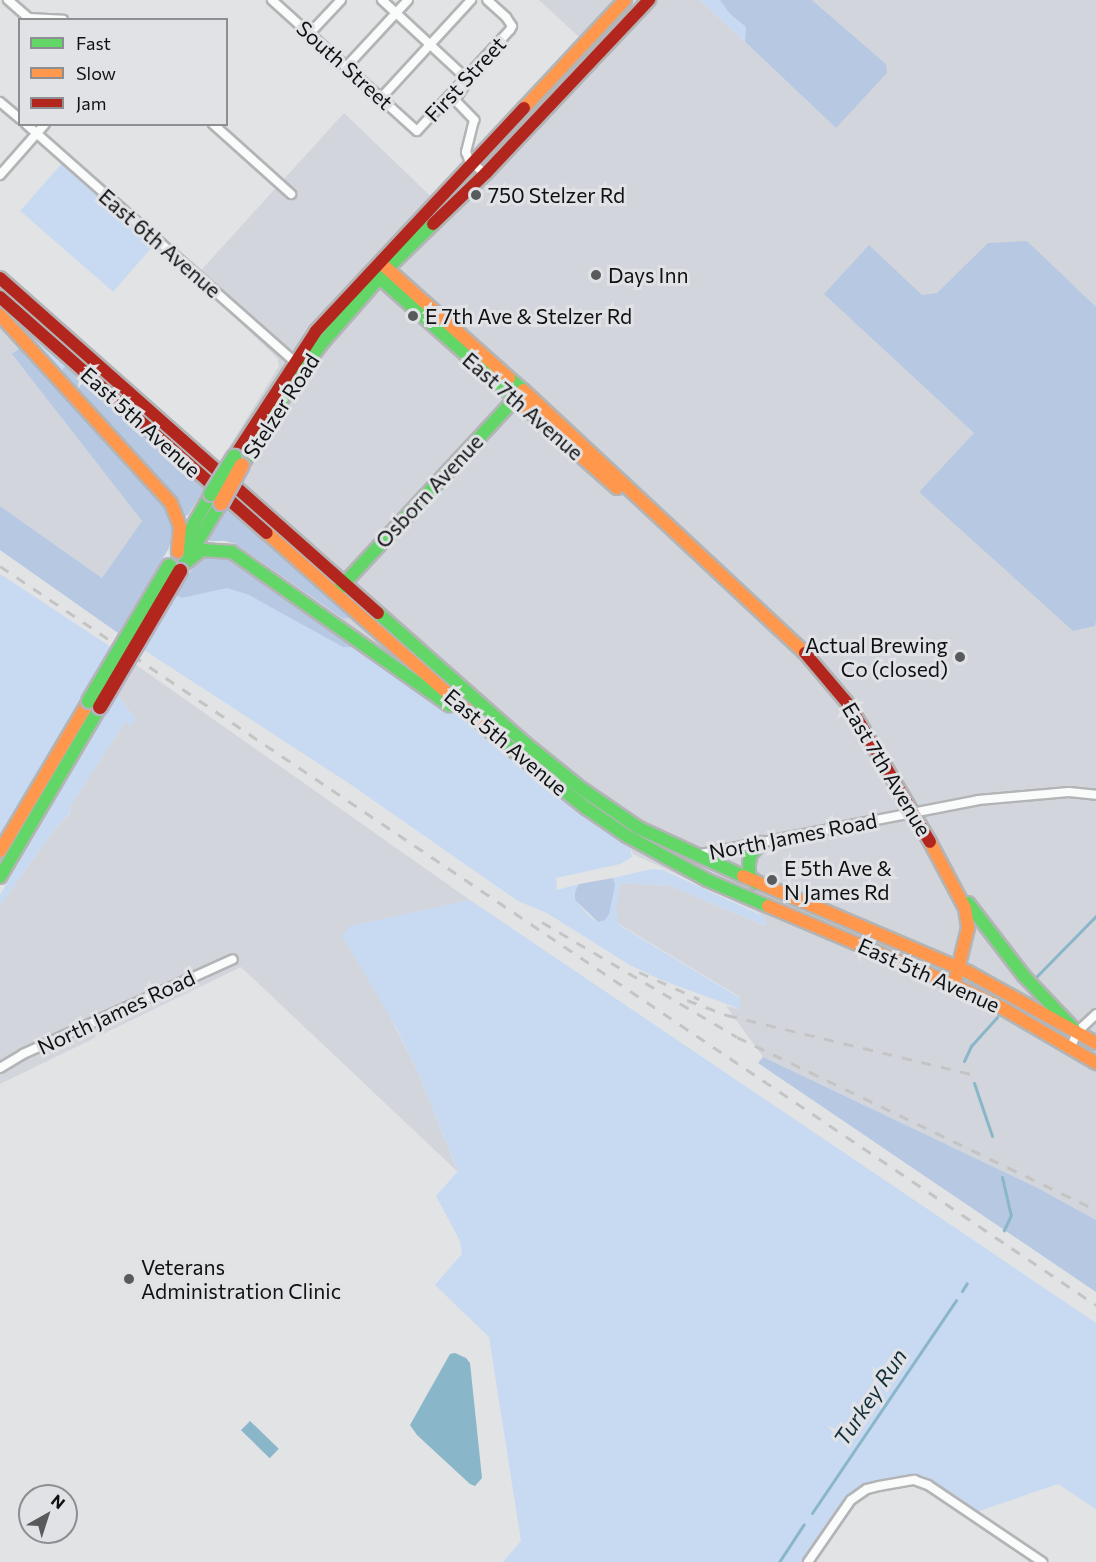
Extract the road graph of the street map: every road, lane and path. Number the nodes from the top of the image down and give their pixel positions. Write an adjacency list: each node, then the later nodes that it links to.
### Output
1 (8, 0): 11 (street)
2 (272, 0): 12 (street, South Street)
3 (341, 0): 12 (street)
4 (382, 0): 10 (street)
5 (408, 0): 10 (street)
6 (471, 0): 13 (street)
7 (487, 0): 15 (street, First Street)
8 (625, 0): 24 (main road, Stelzer Road)
9 (649, 0): 25 (main road, Stelzer Road)
10 (395, 13): 13 (street); 14 (street)
11 (29, 18)
12 (310, 33): 14 (street, South Street)
13 (430, 45): 15 (street); 16 (street)
14 (346, 67): 16 (street, South Street)
15 (466, 78): 22 (street, First Street); 24 (street)
16 (381, 98): 22 (street, South Street)
17 (0, 102): 18 (street)
18 (18, 117)
19 (28, 126): 23 (street, East 6th Avenue)
20 (43, 126): 23 (street)
21 (215, 126): 27 (street)
22 (417, 131)
23 (36, 134): 26 (street); 34 (street, East 6th Avenue)
24 (472, 163): 25 (street); 29 (main road, Stelzer Road)
25 (485, 174): 28 (main road, Stelzer Road)
26 (0, 175)
27 (291, 194)
28 (409, 247): 29 (main road, Stelzer Road); 32 (main road)
29 (379, 269): 32 (main road, East 7th Avenue); 34 (main road, Stelzer Road); 35 (main road, East 7th Avenue); 36 (main road, Stelzer Road)
30 (0, 278): 38 (main road, East 5th Avenue)
31 (0, 297): 39 (main road, East 5th Avenue)
32 (426, 303): 35 (main road, East 7th Avenue)
33 (0, 315): 37 (main road)
34 (294, 361): 36 (main road, Stelzer Road)
35 (519, 394): 38 (main road, Osborn Avenue); 43 (main road, East 7th Avenue)
36 (238, 461): 37 (main road, Stelzer Road, bridge)
37 (178, 563): 40 (main road, Stelzer Road, bridge); 41 (main road)
38 (345, 582): 39 (main road, Osborn Avenue); 46 (main road, East 5th Avenue)
39 (335, 593): 41 (main road, East 5th Avenue)
40 (94, 704): 45 (main road, Stelzer Road); 48 (main road, Stelzer Road)
41 (523, 760): 47 (main road, East 5th Avenue)
42 (1096, 795): 43 (street, North James Road)
43 (915, 813): 44 (street, North James Road); 50 (main road, East 7th Avenue)
44 (761, 843): 46 (street, North James Road); 49 (main road)
45 (0, 851)
46 (693, 855): 47 (street, North James Road); 49 (main road, East 5th Avenue)
47 (669, 860): 53 (main road, East 5th Avenue)
48 (0, 878)
49 (756, 883): 52 (main road, East 5th Avenue)
50 (955, 885): 52 (main road, East 7th Avenue); 55 (main road, East 7th Avenue)
51 (233, 958): 59 (street, North James Road)
52 (958, 967): 53 (main road, East 7th Avenue); 55 (main road, East 5th Avenue)
53 (954, 985): 57 (main road, East 5th Avenue)
54 (1096, 1014): 55 (street)
55 (1077, 1032): 56 (main road, East 5th Avenue); 57 (street)
56 (1096, 1043)
57 (1071, 1047): 58 (main road, East 5th Avenue)
58 (1096, 1063)
59 (0, 1068)
60 (808, 1562): 61 (street)
61 (1042, 1562)

